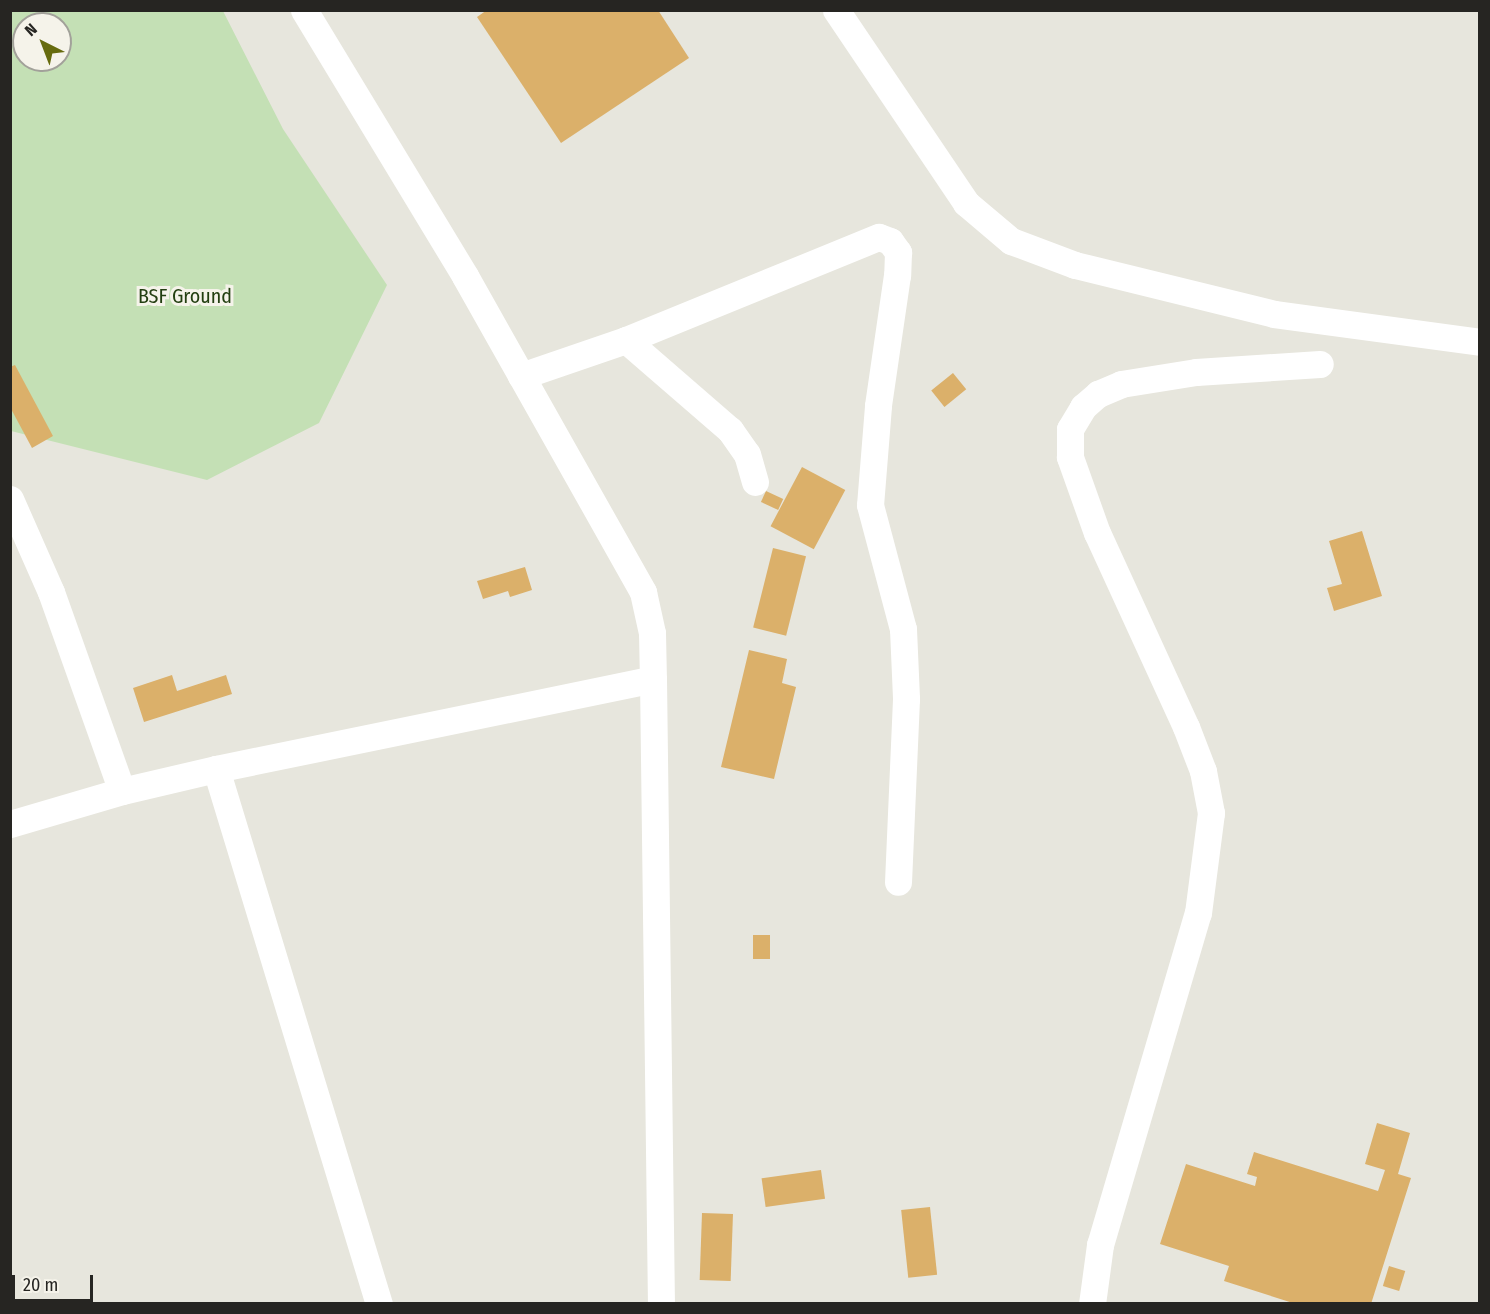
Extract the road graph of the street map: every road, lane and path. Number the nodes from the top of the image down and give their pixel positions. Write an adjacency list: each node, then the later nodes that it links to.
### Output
1 (304, 10): 6 (lane)
2 (836, 10): 4 (lane)
3 (626, 340): 6 (lane); 7 (lane); 13 (lane)
4 (1479, 342)
5 (1320, 364): 16 (lane)
6 (521, 376): 9 (lane)
7 (755, 482)
8 (10, 499): 11 (lane)
9 (653, 679): 10 (lane); 15 (lane)
10 (216, 769): 11 (lane); 14 (lane)
11 (122, 791): 12 (lane)
12 (10, 824)
13 (898, 882)
14 (379, 1304)
15 (661, 1304)
16 (1092, 1304)

